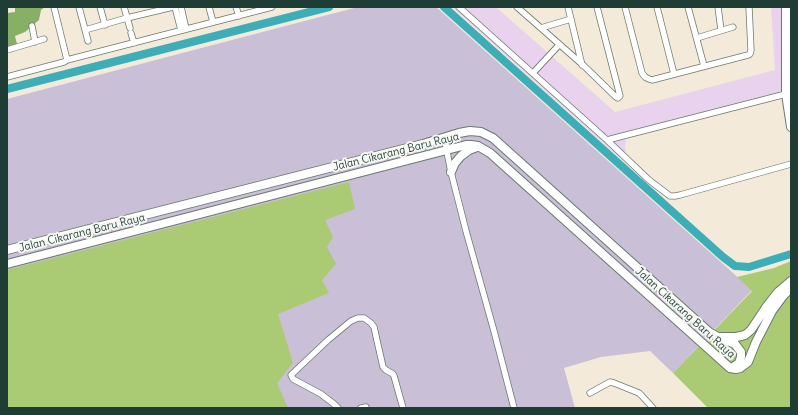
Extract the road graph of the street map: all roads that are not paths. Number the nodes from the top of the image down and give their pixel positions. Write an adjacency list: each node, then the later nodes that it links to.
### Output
1 (54, 7): 39 (street)
2 (79, 7): 29 (street)
3 (100, 7): 25 (street)
4 (124, 7): 22 (street)
5 (174, 7): 22 (street); 30 (street)
6 (181, 7): 30 (street)
7 (209, 7): 24 (street)
8 (236, 7): 21 (street)
9 (272, 7): 20 (street)
10 (459, 7): 42 (street)
11 (517, 7): 28 (street)
12 (568, 7): 23 (street)
13 (597, 7): 40 (street)
14 (625, 7): 43 (street)
15 (657, 7): 43 (street)
16 (688, 7): 32 (street)
17 (718, 7): 31 (street)
18 (749, 7): 41 (street)
19 (786, 7): 45 (main road)
20 (263, 8): 21 (street)
21 (238, 16): 24 (street)
22 (127, 18): 25 (street); 36 (street)
23 (571, 19): 28 (street); 40 (street)
24 (213, 22): 30 (street)
25 (105, 25): 29 (street)
26 (32, 26): 34 (street)
27 (733, 27): 31 (street)
28 (541, 28): 37 (street)
29 (85, 30): 35 (street)
30 (184, 30): 36 (street)
31 (721, 30): 32 (street)
32 (696, 38): 41 (street)
33 (44, 40): 34 (street)
34 (35, 42): 38 (street)
35 (88, 42)
36 (134, 43): 39 (street)
37 (559, 45): 40 (street); 42 (street)
38 (7, 50)
39 (67, 60): 44 (street)
40 (582, 65)
41 (704, 66): 43 (street)
42 (533, 73): 48 (street)
43 (674, 74)
44 (7, 77)
45 (786, 94): 46 (main road); 48 (street)
46 (791, 127)
47 (444, 137): 50 (street); 53 (main road, Jalan Cikarang Baru Raya); 59 (main road, Jalan Cikarang Baru Raya)
48 (607, 140): 51 (street)
49 (478, 146): 50 (main road, Jalan Cikarang Baru Raya); 52 (main road); 60 (main road, Jalan Cikarang Baru Raya)
50 (447, 150): 52 (street); 54 (main road, Jalan Cikarang Baru Raya)
51 (791, 164)
52 (451, 172): 64 (street)
53 (66, 235): 54 (main road); 55 (main road, Jalan Cikarang Baru Raya)
54 (70, 247): 56 (main road, Jalan Cikarang Baru Raya)
55 (7, 250)
56 (7, 264)
57 (791, 280): 59 (main road, Jalan Cikarang Baru Raya)
58 (791, 288): 60 (main road, Jalan Cikarang Baru Raya)
59 (718, 337): 60 (main road)
60 (730, 368)
61 (590, 393): 65 (street)
62 (338, 408): 63 (street)
63 (403, 408)
64 (514, 408)
65 (653, 408)

